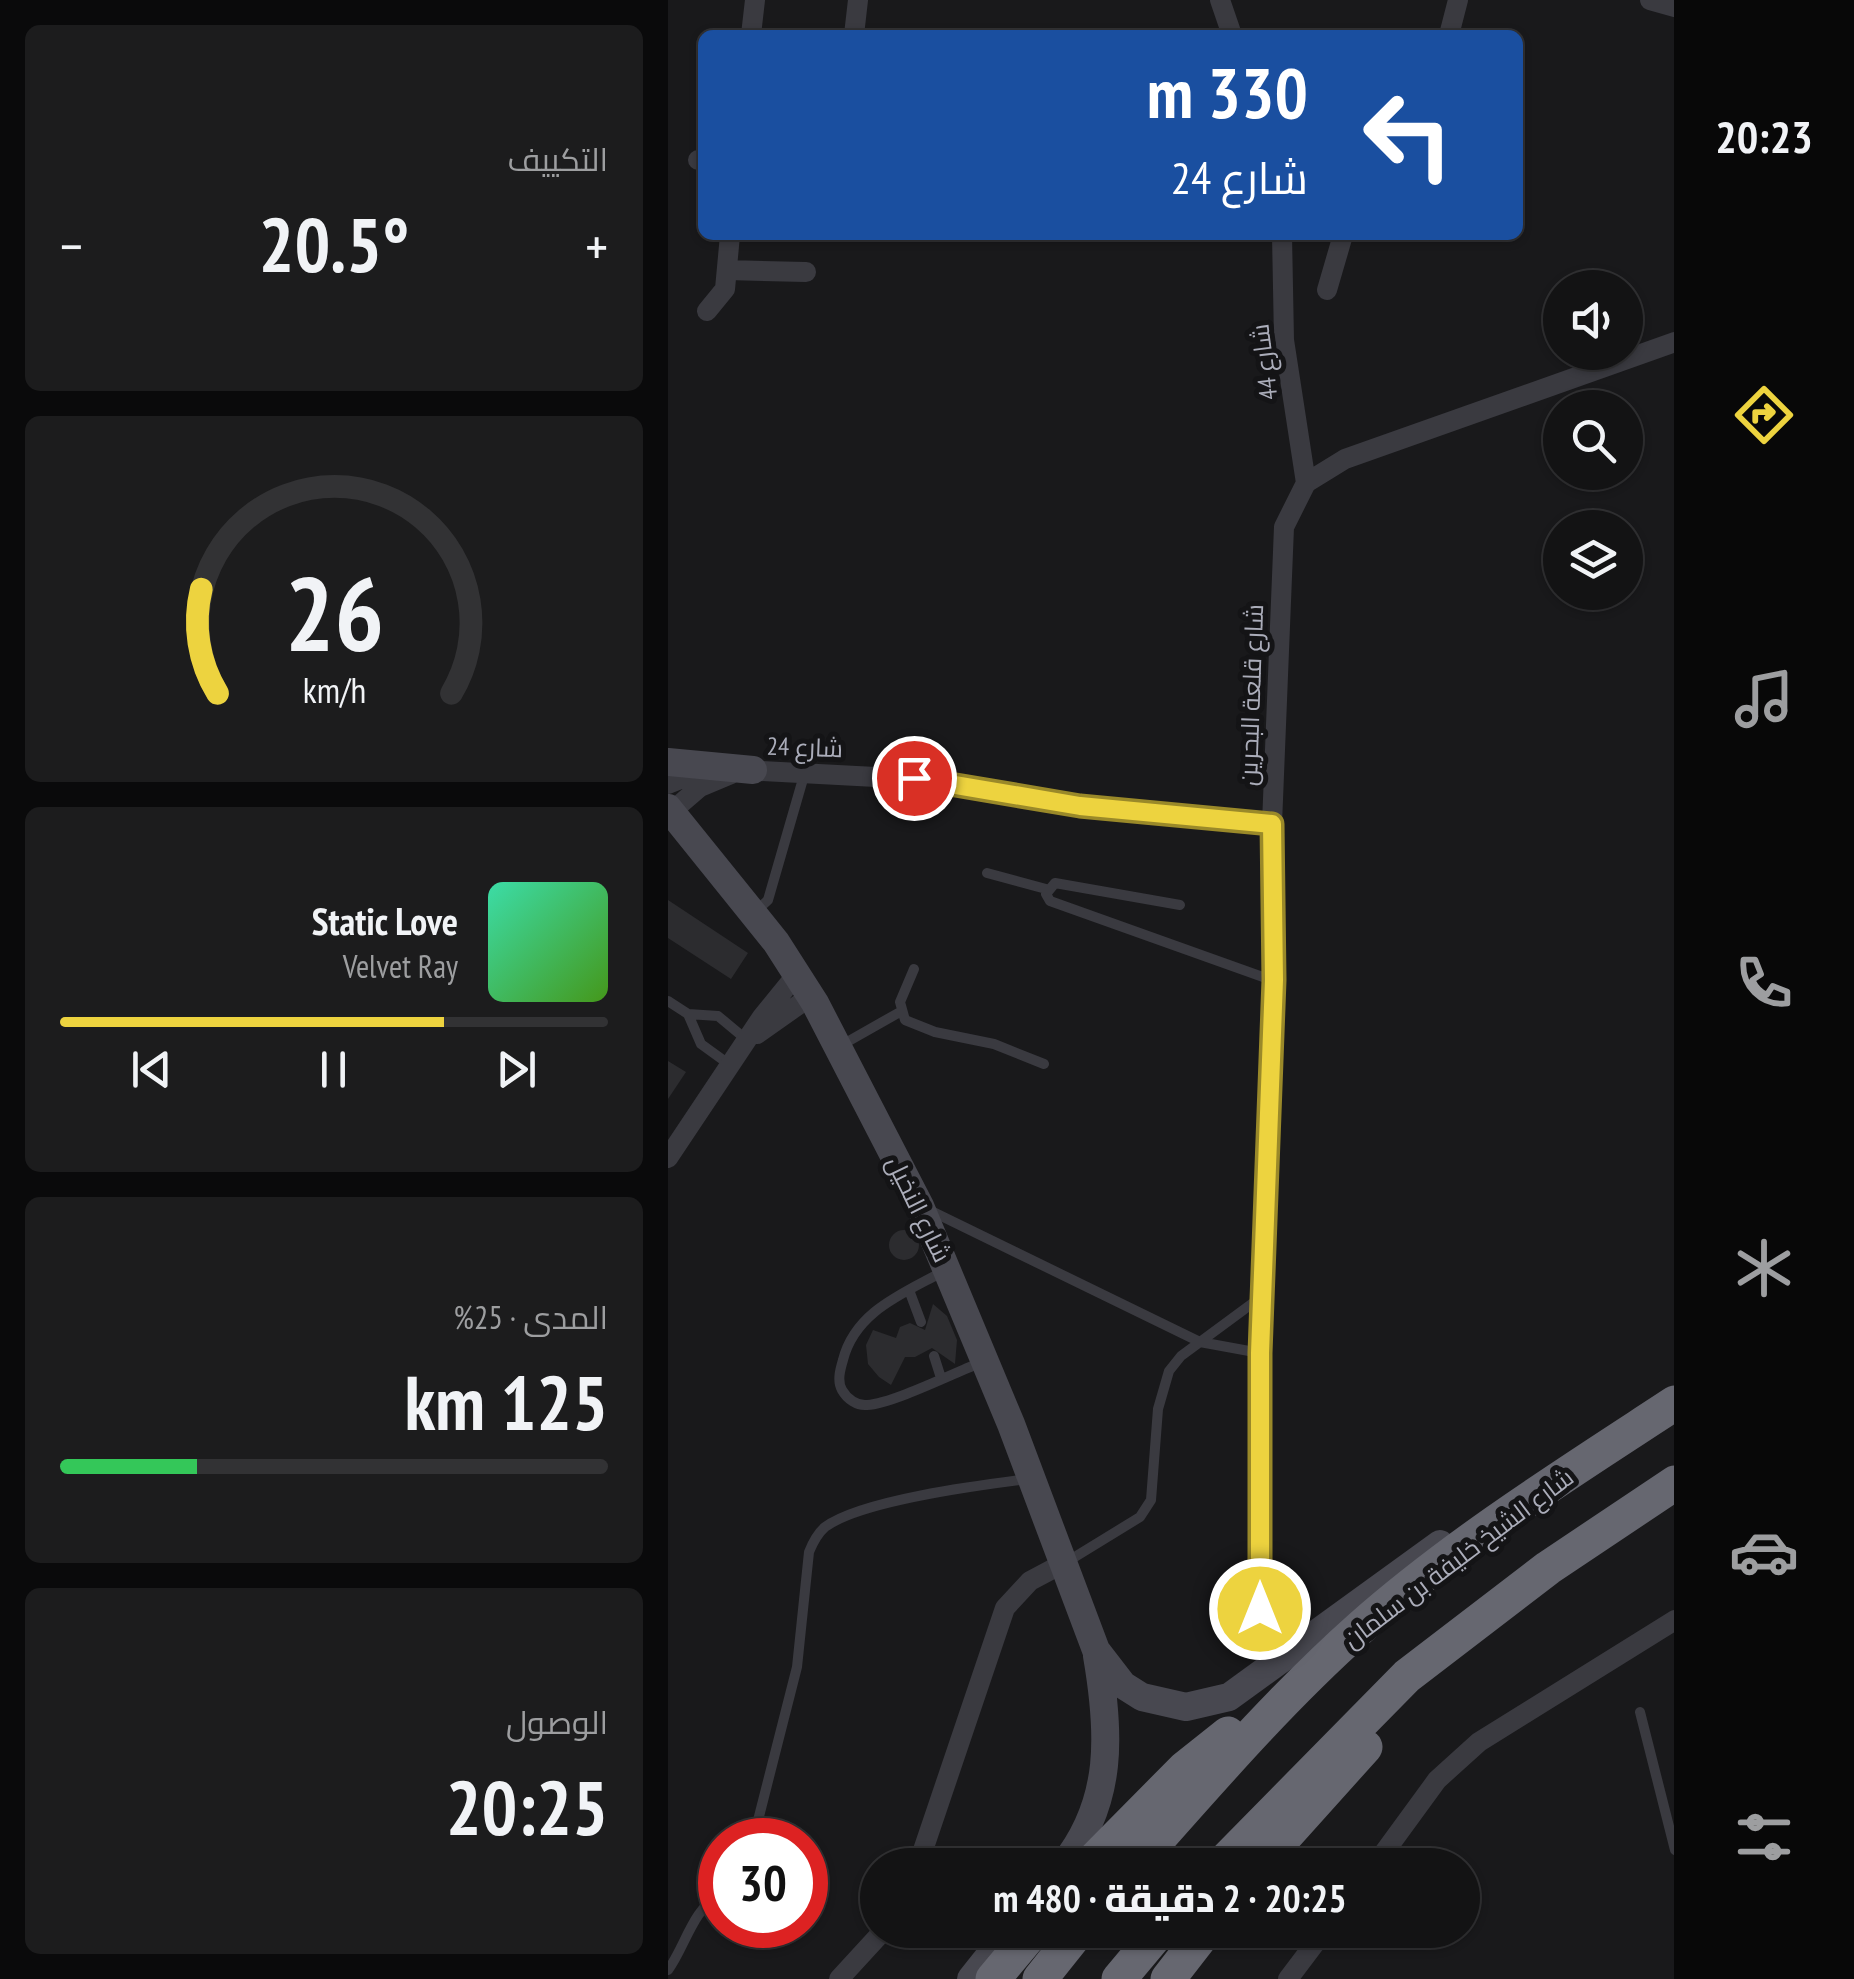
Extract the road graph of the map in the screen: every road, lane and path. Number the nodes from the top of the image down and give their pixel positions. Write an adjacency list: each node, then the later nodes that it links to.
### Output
1 (755, 0): 7 (street)
2 (858, 0): 8 (street)
3 (1220, 0): 9 (street)
4 (1650, 0): 6 (street)
5 (1455, 1): 10 (street)
6 (1674, 7)
7 (752, 30)
8 (855, 30)
9 (1230, 30)
10 (1450, 30)
11 (730, 240): 14 (street)
12 (1282, 240): 19 (street, شارع 44)
13 (1341, 240): 16 (street)
14 (727, 270): 15 (street); 17 (street)
15 (806, 272)
16 (1327, 290)
17 (707, 311)
18 (1674, 342): 19 (street)
19 (1306, 483): 24 (street, شارع قلعة البحرين)
20 (668, 762): 21 (street)
21 (753, 770): 22 (street, شارع 24); 23 (street, شارع 24)
22 (805, 771): 24 (street, شارع 24); 28 (lane)
23 (669, 801): 28 (street, شارع النخيل)
24 (1272, 824): 30 (street, شارع قلعة البحرين)
25 (987, 873): 26 (lane)
26 (1046, 889): 27 (lane); 30 (lane)
27 (1180, 905)
28 (754, 914): 31 (street, شارع النخيل)
29 (914, 969): 33 (lane)
30 (1274, 980): 43 (street, شارع قلعة البحرين)
31 (804, 985): 35 (street); 36 (street, شارع النخيل)
32 (668, 1001): 34 (lane)
33 (900, 1012): 36 (lane); 37 (lane)
34 (688, 1014): 35 (lane); 38 (lane)
35 (750, 1040): 38 (street)
36 (838, 1048): 40 (street, شارع النخيل)
37 (1044, 1064)
38 (732, 1066): 39 (street)
39 (668, 1158)
40 (920, 1206): 41 (street, شارع النخيل); 45 (lane)
41 (948, 1269): 42 (lane); 48 (street, شارع النخيل)
42 (909, 1290): 44 (lane); 49 (lane)
43 (1262, 1296): 45 (lane); 46 (street, شارع قلعة البحرين)
44 (921, 1322)
45 (1200, 1342): 46 (lane); 54 (lane)
46 (1260, 1353): 56 (street, شارع قلعة البحرين)
47 (934, 1356): 49 (lane)
48 (985, 1361): 49 (lane); 51 (street, شارع النخيل)
49 (942, 1378)
50 (1674, 1402): 53 (highway, شارع الشيخ خليفة بن سلمان)
51 (1031, 1478): 54 (street, شارع النخيل); 61 (lane)
52 (1674, 1482): 55 (highway)
53 (1538, 1493): 58 (highway, شارع الشيخ خليفة بن سلمان); 59 (street, شارع النخيل)
54 (1062, 1564): 59 (street, شارع النخيل); 62 (street)
55 (1548, 1568): 66 (highway); 67 (highway)
56 (1260, 1609)
57 (1674, 1620): 68 (street)
58 (1358, 1630): 64 (highway); 65 (highway, شارع الشيخ خليفة بن سلمان)
59 (1096, 1650): 63 (street, شارع النخيل)
60 (1640, 1712): 69 (lane)
61 (758, 1818)
62 (924, 1848)
63 (1073, 1848)
64 (1107, 1848)
65 (1151, 1848)
66 (1238, 1848)
67 (1274, 1848)
68 (1387, 1848)
69 (1674, 1850)
70 (698, 1919): 78 (lane)
71 (867, 1948): 79 (street)
72 (996, 1948): 80 (street)
73 (1019, 1948): 81 (highway)
74 (1065, 1948): 82 (highway)
75 (1145, 1948): 83 (highway)
76 (1192, 1948): 84 (highway)
77 (1311, 1948): 85 (street)
78 (668, 1970)
79 (839, 1979)
80 (971, 1979)
81 (993, 1979)
82 (1040, 1979)
83 (1119, 1979)
84 (1168, 1979)
85 (1288, 1979)

